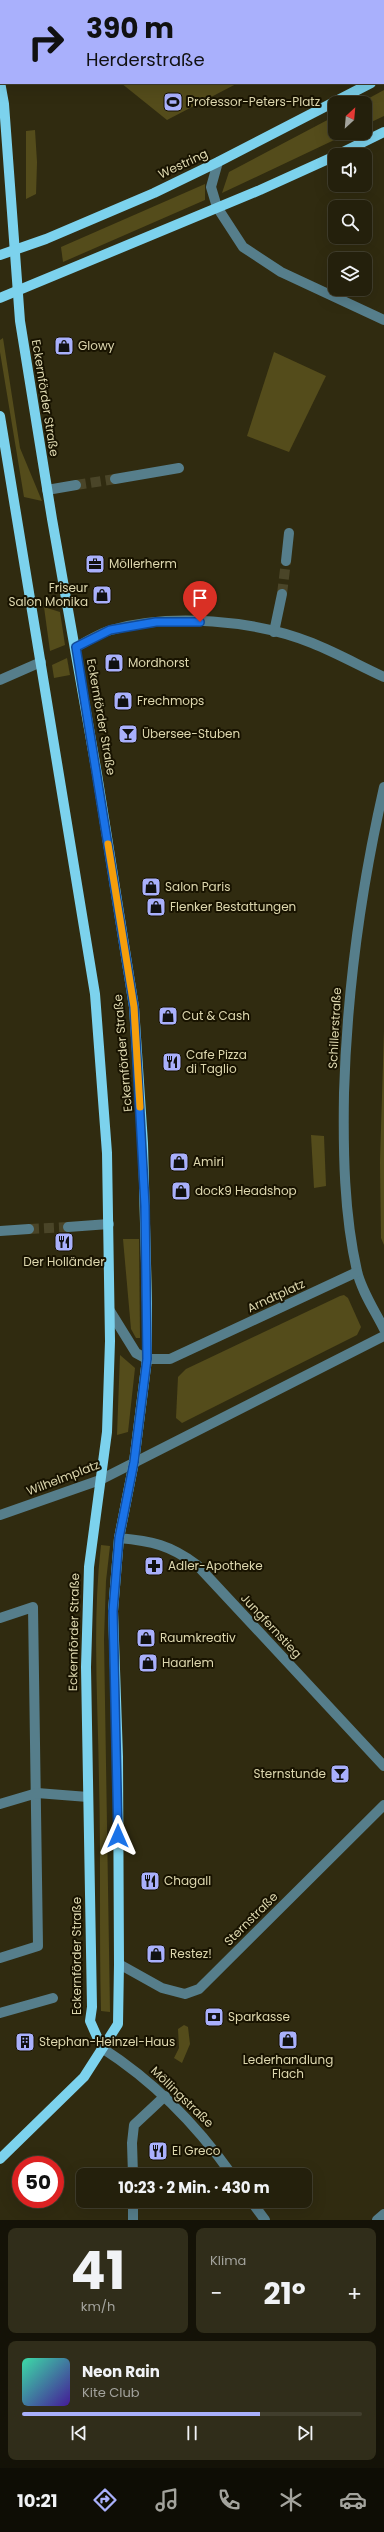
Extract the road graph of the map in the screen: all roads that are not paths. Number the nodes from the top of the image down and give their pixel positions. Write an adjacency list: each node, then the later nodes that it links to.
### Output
1 (0, 84): 8 (main road, Eckernförder Straße)
2 (369, 84): 6 (main road, Westring)
3 (384, 132): 4 (main road)
4 (351, 148)
5 (328, 158): 7 (main road)
6 (218, 162): 7 (street); 8 (main road, Westring)
7 (217, 207): 10 (main road); 12 (street)
8 (16, 249): 9 (main road, Westring); 10 (main road, Eckernförder Straße)
9 (0, 255)
10 (18, 291): 11 (main road); 17 (main road, Eckernförder Straße)
11 (0, 298)
12 (384, 320)
13 (0, 416): 23 (main road, Eckernförder Straße)
14 (179, 468): 15 (street)
15 (115, 479)
16 (76, 485): 17 (street)
17 (47, 490): 22 (main road, Eckernförder Straße)
18 (288, 533): 19 (street)
19 (286, 561)
20 (282, 594): 21 (street)
21 (274, 632): 22 (street); 24 (street)
22 (76, 647): 35 (main road, Eckernförder Straße)
23 (41, 662): 25 (street); 27 (main road, Eckernförder Straße)
24 (384, 677)
25 (0, 680)
26 (384, 787): 31 (street, Schillerstraße)
27 (109, 1224): 28 (street); 32 (main road, Eckernförder Straße)
28 (68, 1228)
29 (30, 1229): 30 (street)
30 (0, 1231)
31 (357, 1272): 33 (street); 35 (street, Arndtplatz)
32 (110, 1311): 35 (street); 37 (main road, Eckernförder Straße)
33 (384, 1329)
34 (384, 1336): 36 (street)
35 (147, 1359): 36 (main road, Eckernförder Straße)
36 (134, 1462): 37 (street, Wilhelmplatz); 39 (main road, Eckernförder Straße)
37 (100, 1480): 38 (street, Wilhelmplatz); 43 (main road, Eckernförder Straße)
38 (0, 1515)
39 (119, 1538): 41 (street, Jungfernstieg); 47 (main road, Eckernförder Straße)
40 (0, 1618): 42 (street)
41 (384, 1766)
42 (37, 1792): 43 (street); 44 (street); 46 (street)
43 (88, 1797): 50 (main road, Eckernförder Straße)
44 (0, 1804)
45 (384, 1805): 47 (street, Sternstraße)
46 (0, 1958)
47 (120, 1964): 50 (main road, Eckernförder Straße)
48 (53, 1998): 49 (street)
49 (0, 2013)
50 (102, 2048): 51 (street, Möllingstraße); 52 (main road)
51 (165, 2096): 53 (street); 54 (street, Möllingstraße)
52 (0, 2159)
53 (133, 2168)
54 (227, 2168)
55 (133, 2208): 58 (street)
56 (256, 2208): 59 (street)
57 (384, 2214): 60 (street)
58 (133, 2220)
59 (265, 2220)
60 (377, 2220)

